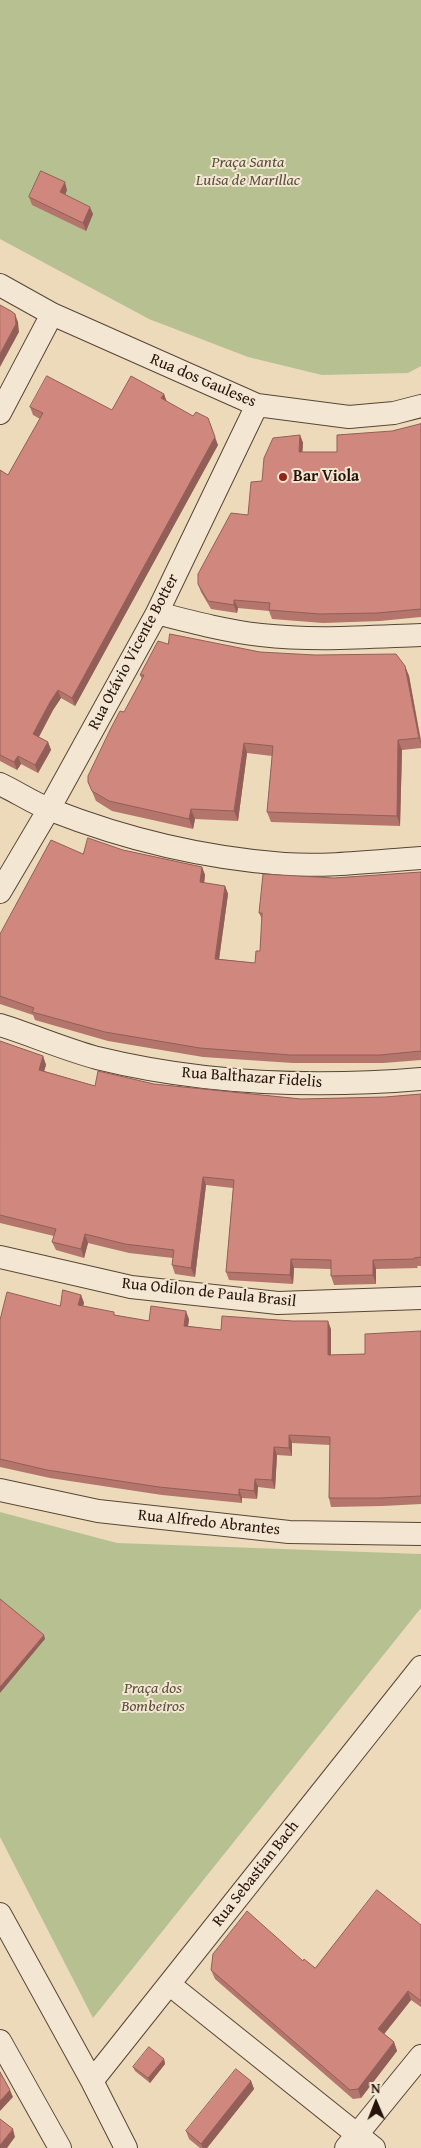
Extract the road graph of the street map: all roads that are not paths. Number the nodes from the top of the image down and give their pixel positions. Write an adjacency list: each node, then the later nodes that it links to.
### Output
1 (0, 285): 2 (street, Rua dos Gauleses)
2 (52, 314): 3 (street, Rua dos Gauleses); 5 (street)
3 (257, 405): 4 (street, Rua dos Gauleses); 6 (street, Rua Otávio Vicente Botter)
4 (421, 406)
5 (0, 413)
6 (157, 613): 7 (street); 9 (street, Rua Otávio Vicente Botter)
7 (421, 634)
8 (0, 784): 9 (street)
9 (49, 809): 10 (street); 11 (street, Rua Otávio Vicente Botter)
10 (421, 858)
11 (0, 892)
12 (0, 1024): 13 (street, Rua Balthazar Fidelis)
13 (421, 1079)
14 (0, 1257): 15 (street, Rua Odilon de Paula Brasil)
15 (421, 1298)
16 (0, 1490): 17 (street, Rua Alfredo Abrantes)
17 (421, 1534)
18 (421, 1667): 20 (street, Rua Sebastian Bach)
19 (0, 1914): 23 (street)
20 (169, 1984): 23 (street, Rua Sebastian Bach); 24 (street)
21 (0, 2041): 25 (street)
22 (421, 2056): 24 (street)
23 (92, 2080): 26 (street)
24 (359, 2144)
25 (60, 2148)
26 (126, 2148)

